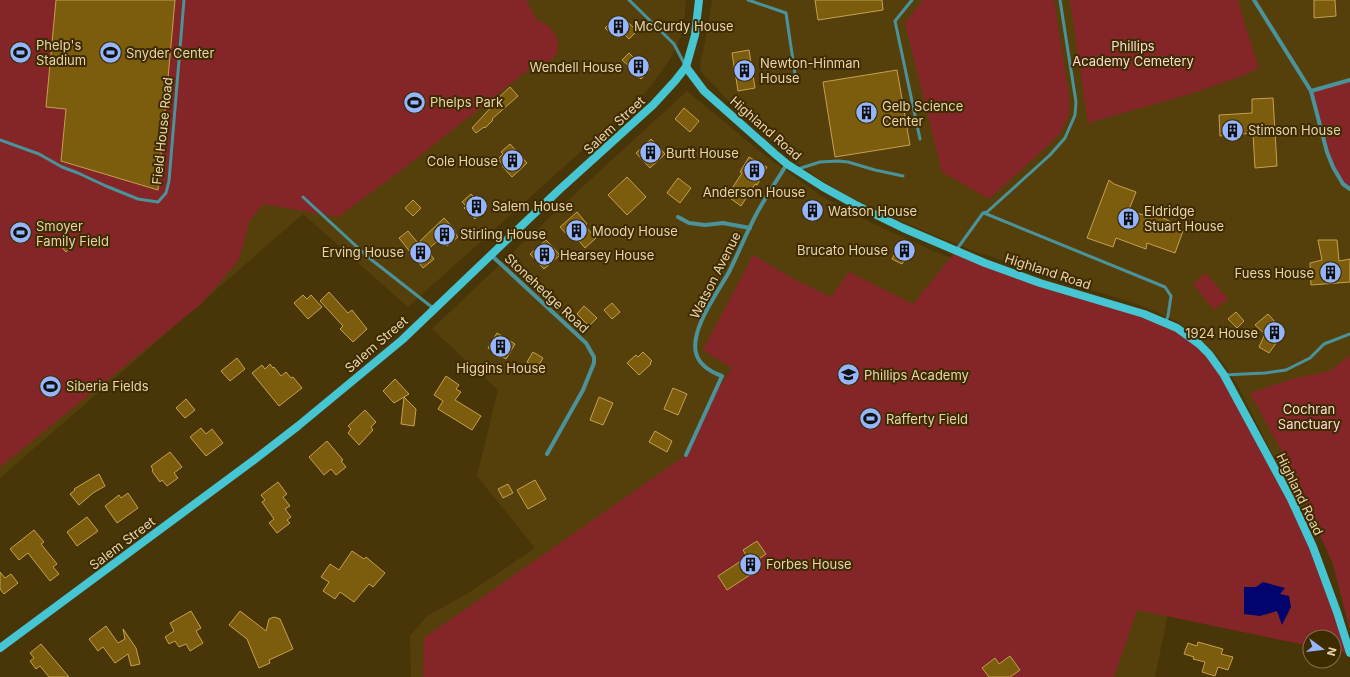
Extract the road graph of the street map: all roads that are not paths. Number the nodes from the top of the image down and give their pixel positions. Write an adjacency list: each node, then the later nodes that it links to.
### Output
1 (184, 0): 13 (lane, Field House Road)
2 (629, 0): 8 (lane, Highland Road)
3 (699, 0): 8 (street, Salem Street)
4 (748, 0): 9 (lane)
5 (912, 0): 12 (lane)
6 (1060, 0): 19 (lane)
7 (1254, 0): 11 (street)
8 (686, 67): 14 (street, Highland Road); 23 (street, Salem Street)
9 (795, 74)
10 (1350, 80): 11 (street)
11 (1311, 91): 17 (street)
12 (920, 139)
13 (0, 140)
14 (787, 164): 15 (street, Highland Road); 21 (street, Watson Avenue)
15 (796, 170): 16 (lane); 22 (street, Highland Road)
16 (904, 176)
17 (1350, 189)
18 (303, 196): 24 (lane)
19 (983, 213): 22 (lane); 25 (lane)
20 (678, 217): 21 (street)
21 (750, 228): 29 (street, Watson Avenue)
22 (956, 251): 25 (street, Highland Road)
23 (491, 254): 24 (street, Salem Street); 28 (street, Stonehedge Road)
24 (434, 309): 30 (street, Salem Street)
25 (1165, 323): 27 (street, Highland Road)
26 (1350, 334): 27 (lane)
27 (1224, 375): 31 (street, Highland Road)
28 (547, 454)
29 (686, 455)
30 (0, 648)
31 (1350, 653)

